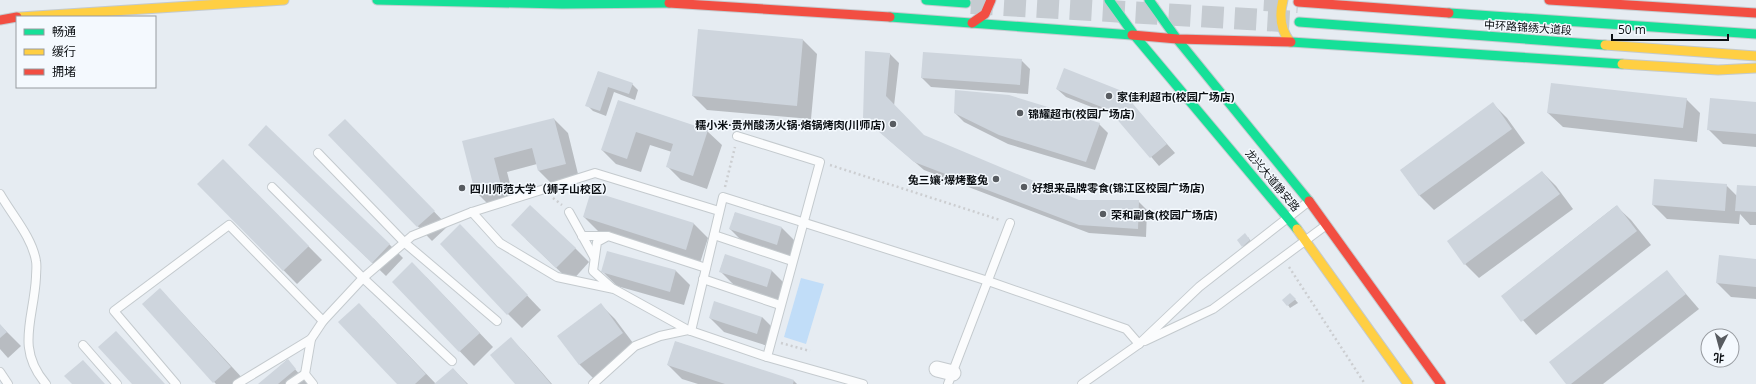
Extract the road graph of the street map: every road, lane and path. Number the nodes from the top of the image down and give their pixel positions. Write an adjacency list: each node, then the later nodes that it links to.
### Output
1 (284, 0): 12 (main road)
2 (377, 0): 16 (main road)
3 (926, 0): 10 (main road)
4 (990, 0): 16 (main road)
5 (1109, 0): 18 (main road, 龙兴大道静安路)
6 (1149, 0): 19 (main road, 龙兴大道静安路)
7 (1283, 0): 20 (main road)
8 (1549, 0): 11 (main road)
9 (1298, 2): 17 (main road, 中环路锦绣大道段)
10 (966, 3)
11 (1756, 13)
12 (36, 16)
13 (16, 17): 14 (main road)
14 (0, 20)
15 (1299, 22): 21 (main road, 中环路锦绣大道段)
16 (972, 23): 18 (main road)
17 (1756, 34)
18 (1135, 36): 19 (main road); 33 (main road, 龙兴大道静安路)
19 (1178, 39): 20 (main road); 29 (main road, 龙兴大道静安路)
20 (1290, 42): 22 (main road)
21 (1756, 56)
22 (1756, 68)
23 (737, 136): 25 (lane); 28 (path)
24 (318, 153): 41 (lane)
25 (820, 162): 34 (lane); 35 (path)
26 (272, 187): 46 (lane)
27 (0, 194): 66 (lane)
28 (723, 197): 30 (lane); 34 (lane)
29 (1309, 201): 33 (lane); 36 (main road, 龙兴大道静安路)
30 (720, 211): 31 (lane); 37 (lane)
31 (472, 212): 41 (lane); 49 (lane)
32 (569, 212): 38 (lane)
33 (1289, 218): 40 (main road, 龙兴大道静安路); 56 (lane)
34 (803, 222): 44 (lane); 48 (lane)
35 (1010, 223): 48 (lane)
36 (1327, 224): 40 (lane); 77 (main road, 龙兴大道静安路)
37 (714, 235): 44 (lane); 45 (lane)
38 (582, 236): 39 (lane); 42 (lane)
39 (608, 236): 42 (lane); 45 (lane)
40 (1306, 240): 43 (lane); 76 (main road, 龙兴大道静安路)
41 (405, 243): 46 (lane); 51 (lane)
42 (594, 257): 49 (lane)
43 (1283, 257): 56 (lane); 75 (path)
44 (792, 261): 50 (lane)
45 (706, 268): 47 (lane)
46 (362, 278): 52 (lane); 60 (lane)
47 (703, 279): 50 (lane); 53 (lane)
48 (988, 281): 56 (lane); 64 (lane)
49 (614, 289): 53 (lane)
50 (780, 305): 55 (lane)
51 (497, 320)
52 (323, 321): 54 (lane); 68 (lane)
53 (690, 330): 59 (lane); 72 (lane)
54 (311, 339): 63 (lane); 69 (lane)
55 (771, 340): 58 (path); 59 (lane)
56 (1139, 344): 74 (lane)
57 (83, 345): 67 (lane)
58 (810, 351)
59 (767, 357): 73 (lane)
60 (452, 361)
61 (937, 369): 64 (street)
62 (0, 372): 65 (lane)
63 (306, 374): 70 (lane); 71 (lane)
64 (950, 378)
65 (8, 384)
66 (46, 384)
67 (116, 384)
68 (176, 384)
69 (237, 384)
70 (290, 384)
71 (313, 384)
72 (593, 384)
73 (863, 384)
74 (1082, 384)
75 (1365, 384)
76 (1408, 384)
77 (1441, 384)

